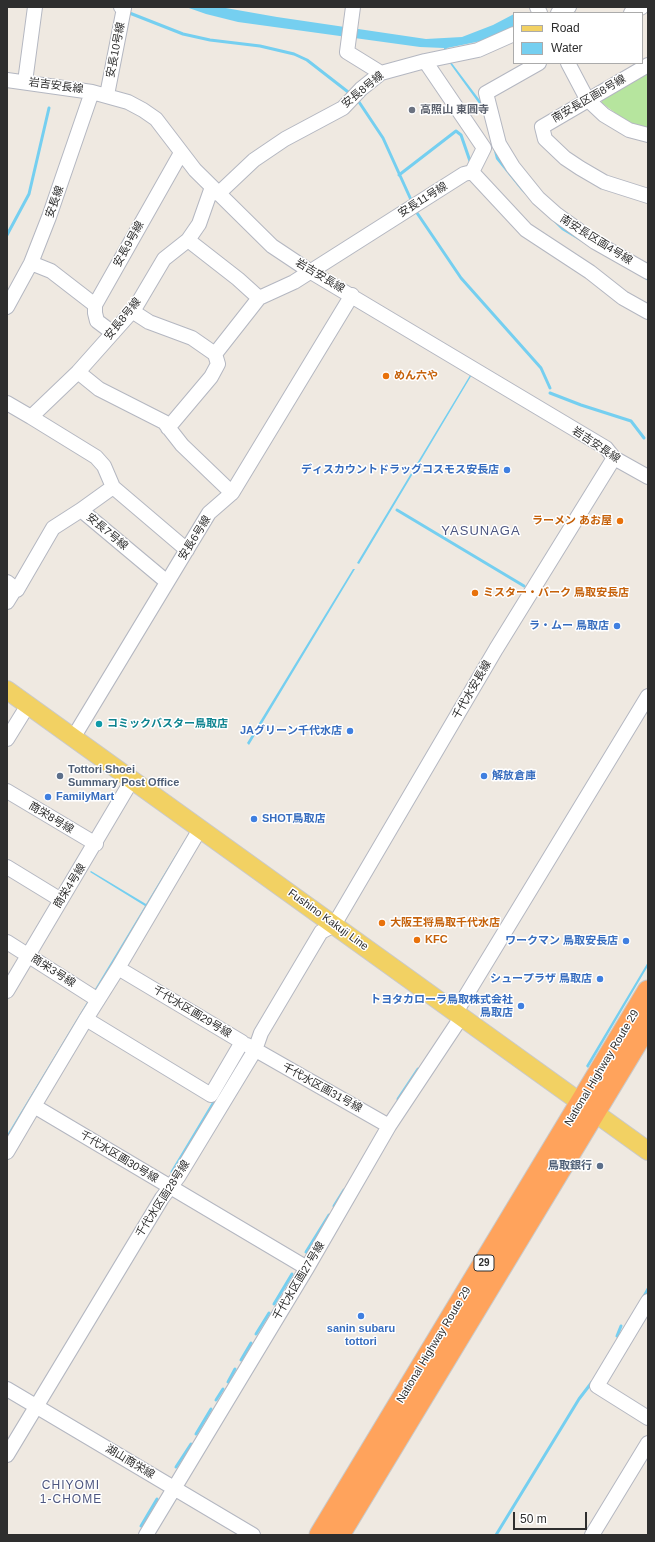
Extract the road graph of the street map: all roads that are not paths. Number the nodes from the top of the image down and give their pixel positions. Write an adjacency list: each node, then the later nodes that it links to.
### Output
1 (36, 7): 15 (street)
2 (121, 7): 17 (street, 安長10号線)
3 (354, 7): 13 (street)
4 (569, 7): 6 (street)
5 (642, 7): 7 (street)
6 (560, 12)
7 (633, 12)
8 (513, 34): 9 (street, 安長8号線)
9 (425, 61): 13 (street, 安長8号線); 21 (street)
10 (537, 64): 20 (street, 南安長区画4号線)
11 (569, 64): 18 (street)
12 (648, 65): 18 (street, 南安長区画8号線)
13 (380, 73): 24 (street, 安長8号線)
14 (7, 80): 15 (street, 岩吉安長線)
15 (25, 82): 16 (street, 岩吉安長線)
16 (92, 92): 17 (street, 岩吉安長線); 27 (street, 安長線)
17 (107, 95): 22 (street, 岩吉安長線)
18 (587, 99): 19 (street); 25 (street, 南安長区画8号線)
19 (648, 135)
20 (499, 144): 21 (street); 29 (street, 南安長区画4号線)
21 (484, 148): 23 (street)
22 (181, 153): 24 (street, 岩吉安長線); 32 (street, 安長9号線)
23 (472, 172): 28 (street, 安長11号線); 35 (street)
24 (215, 191): 26 (street, 安長8号線); 28 (street, 岩吉安長線)
25 (648, 196)
26 (188, 240): 31 (street); 34 (street, 安長8号線)
27 (31, 263): 32 (street); 33 (street, 安長線)
28 (311, 272): 30 (street, 岩吉安長線); 31 (street, 安長11号線)
29 (648, 272)
30 (352, 295): 42 (street, 岩吉安長線); 45 (street, 安長6号線)
31 (258, 298): 37 (street)
32 (95, 305): 36 (street)
33 (7, 307)
34 (132, 311): 36 (street, 安長8号線); 37 (street)
35 (648, 312)
36 (113, 333): 38 (street, 安長8号線)
37 (215, 354): 41 (street)
38 (78, 372): 40 (street, 安長8号線); 41 (street)
39 (7, 403): 40 (street)
40 (31, 417): 44 (street)
41 (168, 428): 45 (street)
42 (614, 458): 43 (street, 岩吉安長線); 62 (street, 千代水安長線)
43 (648, 478)
44 (113, 487): 46 (street); 47 (street)
45 (232, 493): 47 (street, 安長6号線)
46 (81, 510): 48 (street, 安長7号線); 49 (street, 安長7号線)
47 (187, 550): 48 (street, 安長6号線)
48 (167, 582): 54 (street, 安長6号線)
49 (11, 585): 50 (street, 安長7号線)
50 (7, 602)
51 (7, 690): 53 (main road, Fushino Kakuji Line)
52 (648, 696): 69 (street, 千代水区画27号線)
53 (28, 706): 54 (main road, Fushino Kakuji Line); 55 (street)
54 (73, 738): 56 (main road, Fushino Kakuji Line)
55 (7, 739)
56 (132, 780): 58 (main road, Fushino Kakuji Line); 59 (street, 商栄4号線)
57 (7, 791): 59 (street, 商栄8号線)
58 (200, 829): 62 (main road, Fushino Kakuji Line); 65 (street)
59 (96, 844): 61 (street, 商栄4号線)
60 (7, 867): 61 (street)
61 (61, 900): 64 (street, 商栄4号線)
62 (334, 925): 69 (main road, Fushino Kakuji Line); 73 (street, 千代水区画28号線)
63 (7, 942): 64 (street, 商栄3号線)
64 (28, 955): 66 (street, 商栄4号線); 68 (street, 商栄3号線)
65 (118, 968): 68 (street); 72 (street, 千代水区画29号線)
66 (7, 991)
67 (648, 991): 76 (highway, National Highway Route 29 / 29)
68 (98, 1000): 70 (street)
69 (459, 1014): 76 (main road, Fushino Kakuji Line); 77 (street, 千代水区画27号線)
70 (86, 1019): 74 (street); 75 (street)
71 (648, 1024): 76 (highway, National Highway Route 29 / 29)
72 (242, 1042): 73 (street, 千代水区画31号線); 74 (street, 千代水区画29号線)
73 (255, 1050): 74 (street, 千代水区画28号線); 77 (street, 千代水区画31号線)
74 (217, 1099): 80 (street, 千代水区画28号線)
75 (34, 1106): 79 (street); 80 (street, 千代水区画30号線)
76 (588, 1108): 78 (main road, Fushino Kakuji Line); 91 (highway, National Highway Route 29 / 29); 92 (highway, National Highway Route 29 / 29)
77 (390, 1126): 81 (street, 千代水区画27号線)
78 (648, 1151)
79 (7, 1152)
80 (170, 1188): 81 (street, 千代水区画30号線); 84 (street, 千代水区画28号線)
81 (307, 1268): 88 (street, 千代水区画27号線)
82 (648, 1301): 85 (street)
83 (7, 1389): 84 (street, 湖山商栄線)
84 (36, 1406): 87 (street, 千代水区画28号線); 88 (street, 湖山商栄線)
85 (648, 1418)
86 (648, 1442): 93 (street)
87 (7, 1455)
88 (175, 1489): 89 (street, 千代水区画27号線); 90 (street, 湖山商栄線)
89 (146, 1535)
90 (253, 1535)
91 (320, 1535)
92 (339, 1535)
93 (592, 1535)

